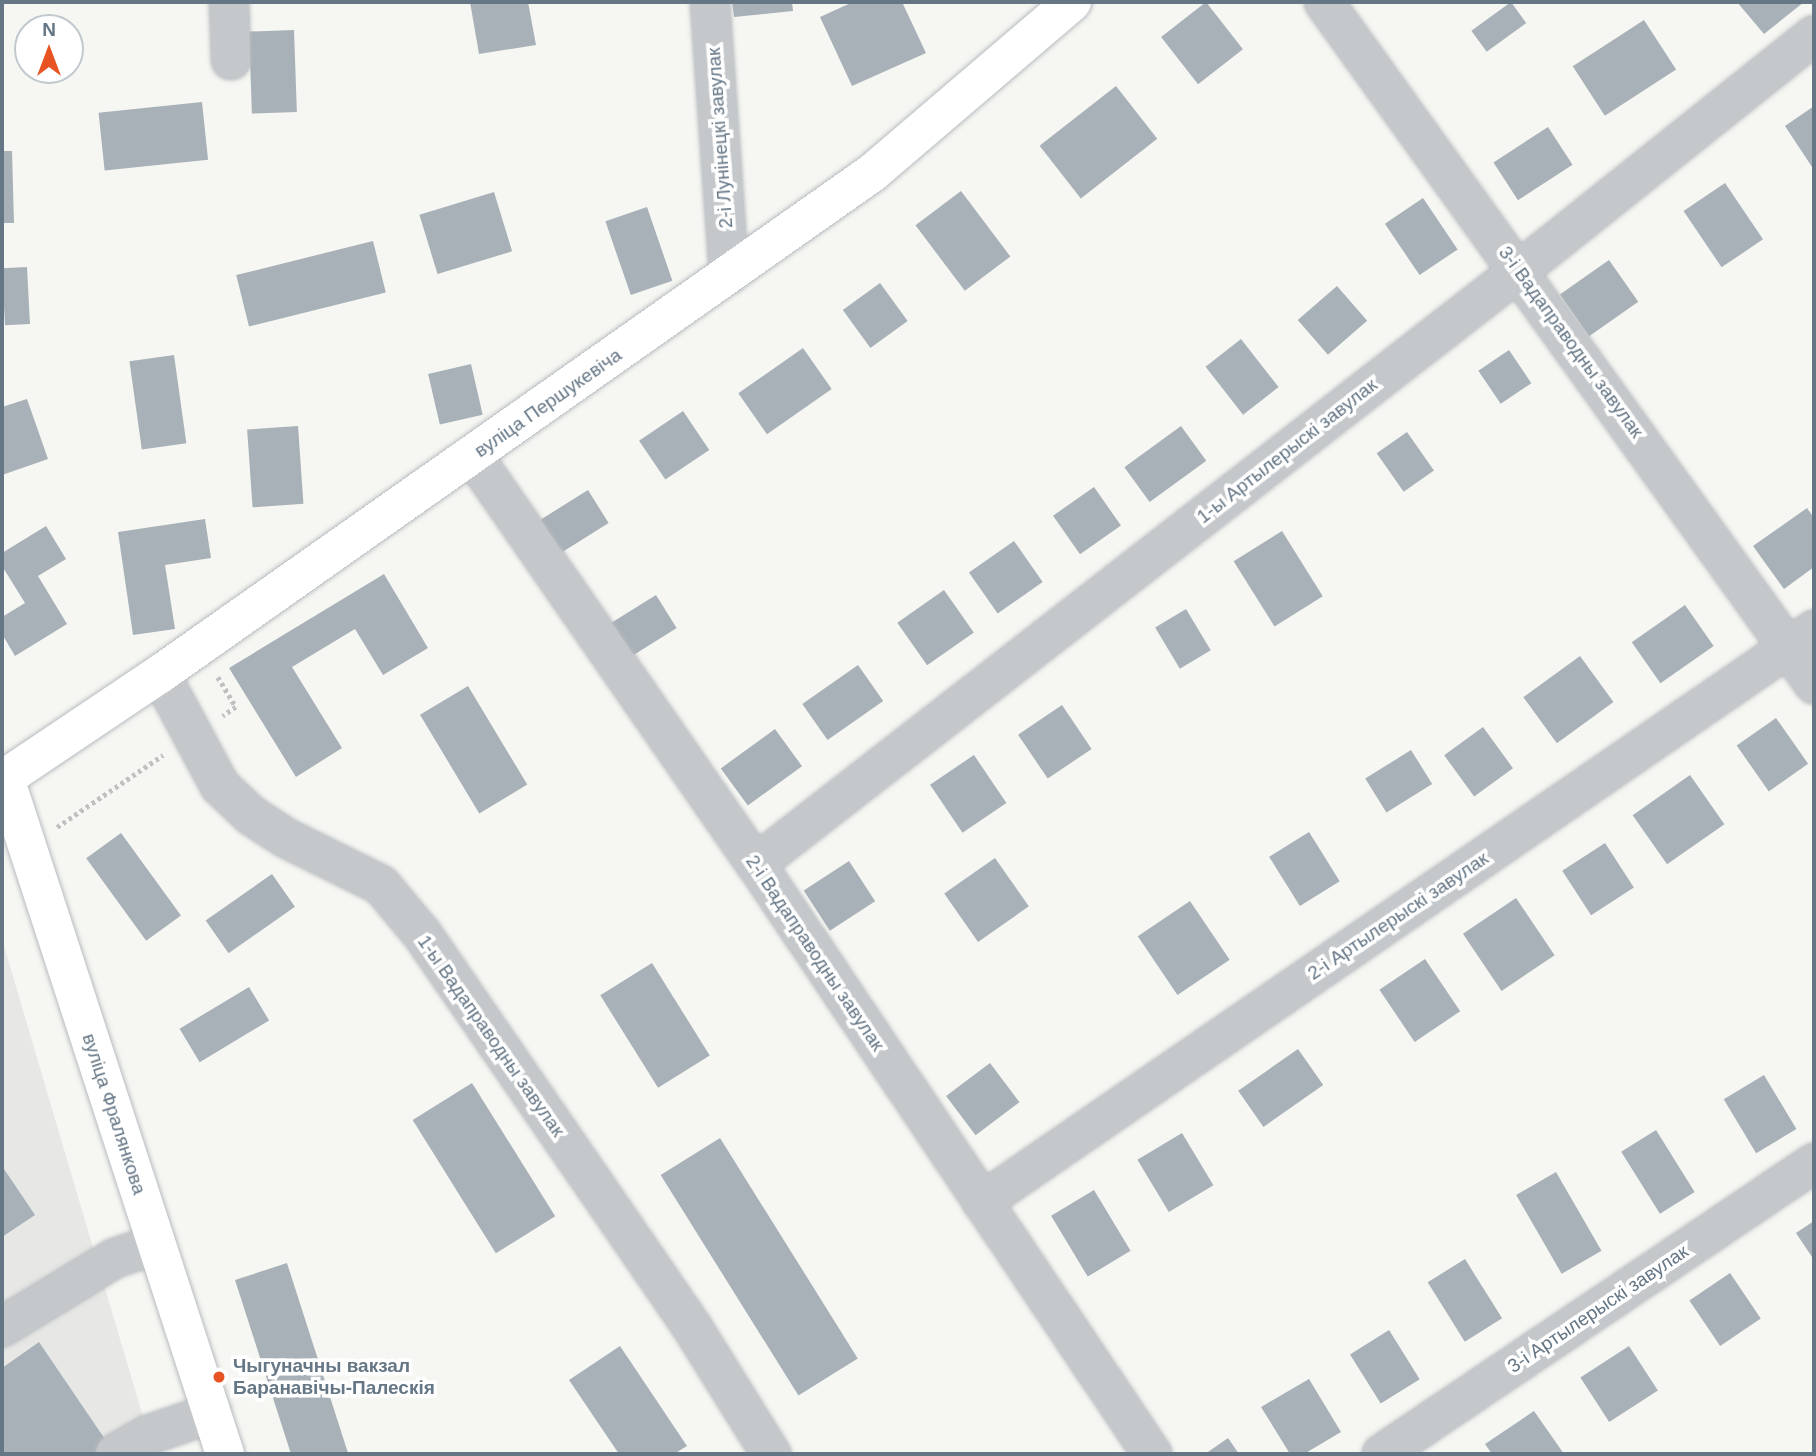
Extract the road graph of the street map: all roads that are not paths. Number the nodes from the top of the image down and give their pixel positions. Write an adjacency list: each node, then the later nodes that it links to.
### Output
1 (229, 2): 6 (street)
2 (710, 2): 8 (street, 2-і Лунінецкі завулак)
3 (1072, 2): 8 (main road, вуліца Першукевіча)
4 (1324, 2): 7 (street, 3-і Вадаправодны завулак)
5 (1814, 35): 7 (street, 1-ы Артылерыскі завулак)
6 (231, 60)
7 (1520, 270): 10 (street, 3-і Вадаправодны завулак); 14 (street, 1-ы Артылерыскі завулак)
8 (729, 274): 9 (main road, вуліца Першукевіча)
9 (473, 456): 11 (main road, вуліца Першукевіча); 14 (street, 2-і Вадаправодны завулак)
10 (1801, 639): 12 (street, 3-і Вадаправодны завулак); 16 (street, 2-і Артылерыскі завулак)
11 (160, 674): 13 (main road, вуліца Першукевіча); 22 (street, 1-ы Вадаправодны завулак)
12 (1814, 684)
13 (3, 778): 17 (main road, вуліца Фралянкова)
14 (756, 864): 16 (street, 2-і Вадаправодны завулак)
15 (1814, 1163): 24 (street, 3-і Артылерыскі завулак)
16 (982, 1202): 23 (street, 2-і Вадаправодны завулак)
17 (157, 1244): 18 (street); 19 (main road, вуліца Фралянкова)
18 (2, 1326)
19 (212, 1413): 20 (street); 21 (main road, вуліца Фралянкова)
20 (115, 1454)
21 (225, 1454)
22 (771, 1454)
23 (1152, 1454)
24 (1382, 1454)

